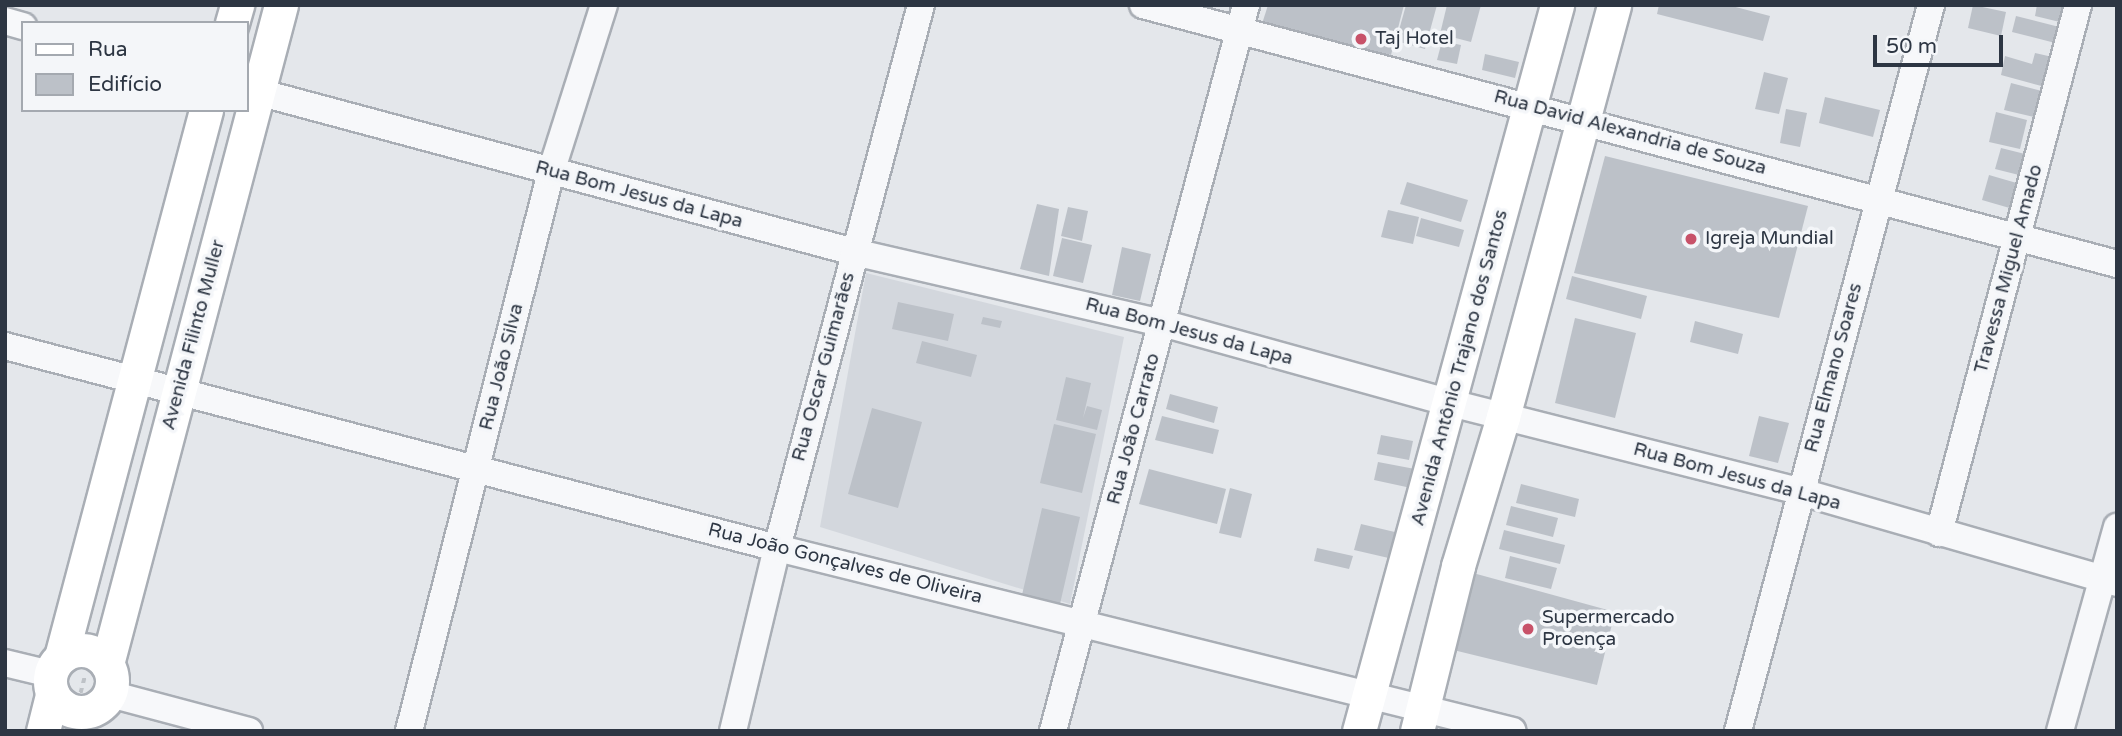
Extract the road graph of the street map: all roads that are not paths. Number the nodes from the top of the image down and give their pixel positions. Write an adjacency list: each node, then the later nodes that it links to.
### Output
1 (281, 5): 11 (main road, Avenida Filinto Muller)
2 (604, 5): 16 (street, Rua João Silva)
3 (922, 5): 19 (street, Rua Oscar Guimarães)
4 (1143, 5): 10 (street, Rua David Alexandria de Souza)
5 (1246, 5): 10 (street, Rua João Carrato)
6 (1557, 5): 12 (main road, Avenida Antônio Trajano dos Santos)
7 (1615, 5): 15 (main road)
8 (1931, 5): 17 (street, Rua Elmano Soares)
9 (2078, 5): 18 (street, Travessa Miguel Amado)
10 (1239, 31): 12 (street, Rua David Alexandria de Souza); 21 (street, Rua João Carrato)
11 (252, 90): 16 (street, Rua Bom Jesus da Lapa)
12 (1530, 107): 15 (street, Rua David Alexandria de Souza); 25 (main road, Avenida Antônio Trajano dos Santos)
13 (205, 112): 23 (main road)
14 (247, 112): 24 (main road, Avenida Filinto Muller)
15 (1583, 121): 17 (street, Rua David Alexandria de Souza); 26 (main road)
16 (551, 173): 19 (street, Rua Bom Jesus da Lapa); 27 (street, Rua João Silva)
17 (1878, 197): 18 (street, Rua David Alexandria de Souza); 28 (street, Rua Elmano Soares)
18 (2018, 237): 20 (street, Rua David Alexandria de Souza); 30 (street, Travessa Miguel Amado)
19 (854, 253): 21 (street, Rua Bom Jesus da Lapa); 31 (street, Rua Oscar Guimarães)
20 (2117, 264)
21 (1162, 323): 25 (street, Rua Bom Jesus da Lapa); 33 (street, Rua João Carrato)
22 (5, 346): 23 (street)
23 (133, 383): 24 (street, Rua João Gonçalves de Oliveira); 35 (main road)
24 (179, 395): 27 (street, Rua João Gonçalves de Oliveira); 37 (main road, Avenida Filinto Muller)
25 (1451, 403): 26 (street, Rua Bom Jesus da Lapa); 36 (main road, Avenida Antônio Trajano dos Santos)
26 (1503, 417): 28 (street, Rua Bom Jesus da Lapa); 38 (main road)
27 (475, 469): 31 (street, Rua João Gonçalves de Oliveira); 41 (street, Rua João Silva)
28 (1802, 492): 30 (street, Rua Bom Jesus da Lapa); 46 (street, Rua Elmano Soares)
29 (2117, 527): 32 (street)
30 (1939, 533): 32 (street, Rua Bom Jesus da Lapa)
31 (777, 548): 33 (street, Rua João Gonçalves de Oliveira); 42 (street, Rua Oscar Guimarães)
32 (2110, 582): 47 (street)
33 (1082, 623): 36 (street, Rua João Gonçalves de Oliveira); 43 (street, Rua João Carrato)
34 (5, 663): 35 (street)
35 (55, 675): 37 (main road); 37 (main road); 39 (main road)
36 (1369, 696): 38 (street, Rua João Gonçalves de Oliveira); 44 (main road, Avenida Antônio Trajano dos Santos)
37 (101, 699): 40 (street)
38 (1420, 719): 45 (street, Rua João Gonçalves de Oliveira)
39 (43, 731)
40 (249, 731)
41 (409, 731)
42 (733, 731)
43 (1053, 731)
44 (1359, 731)
45 (1513, 731)
46 (1738, 731)
47 (2060, 731)

